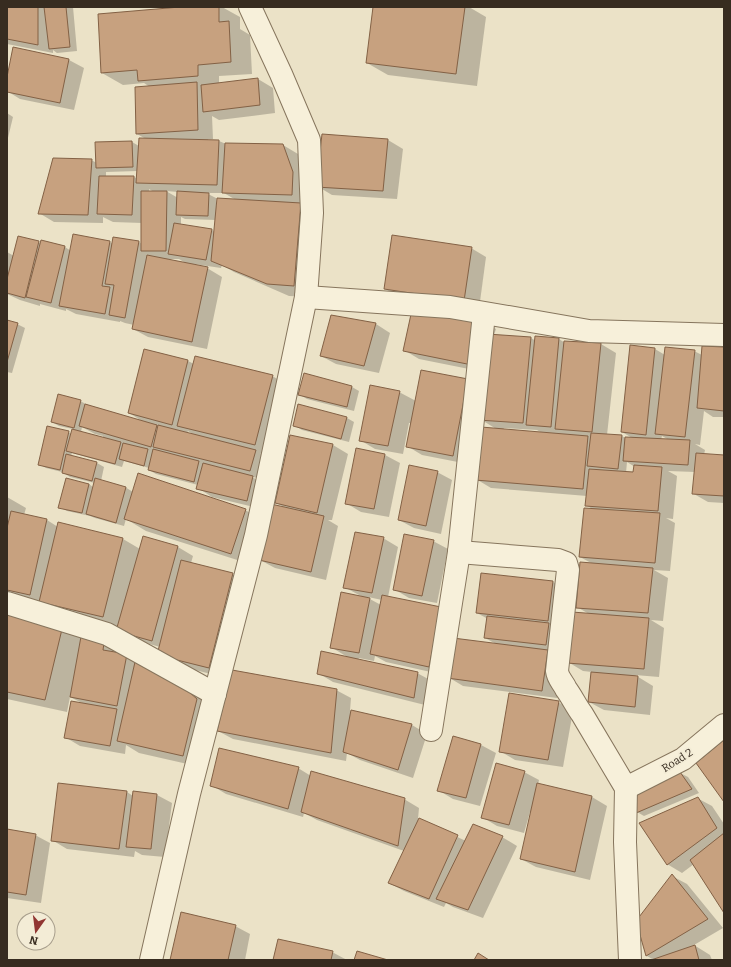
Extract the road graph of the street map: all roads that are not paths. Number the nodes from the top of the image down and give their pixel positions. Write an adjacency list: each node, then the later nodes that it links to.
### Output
1 (250, 7): 2 (street)
2 (306, 297): 3 (street); 7 (street)
3 (484, 314): 4 (street); 5 (street)
4 (724, 335)
5 (459, 552): 9 (street); 10 (street)
6 (7, 603): 7 (street)
7 (215, 694): 11 (street)
8 (724, 725): 10 (street, Road 2)
9 (431, 730)
10 (626, 788): 12 (street)
11 (151, 960)
12 (630, 960)

